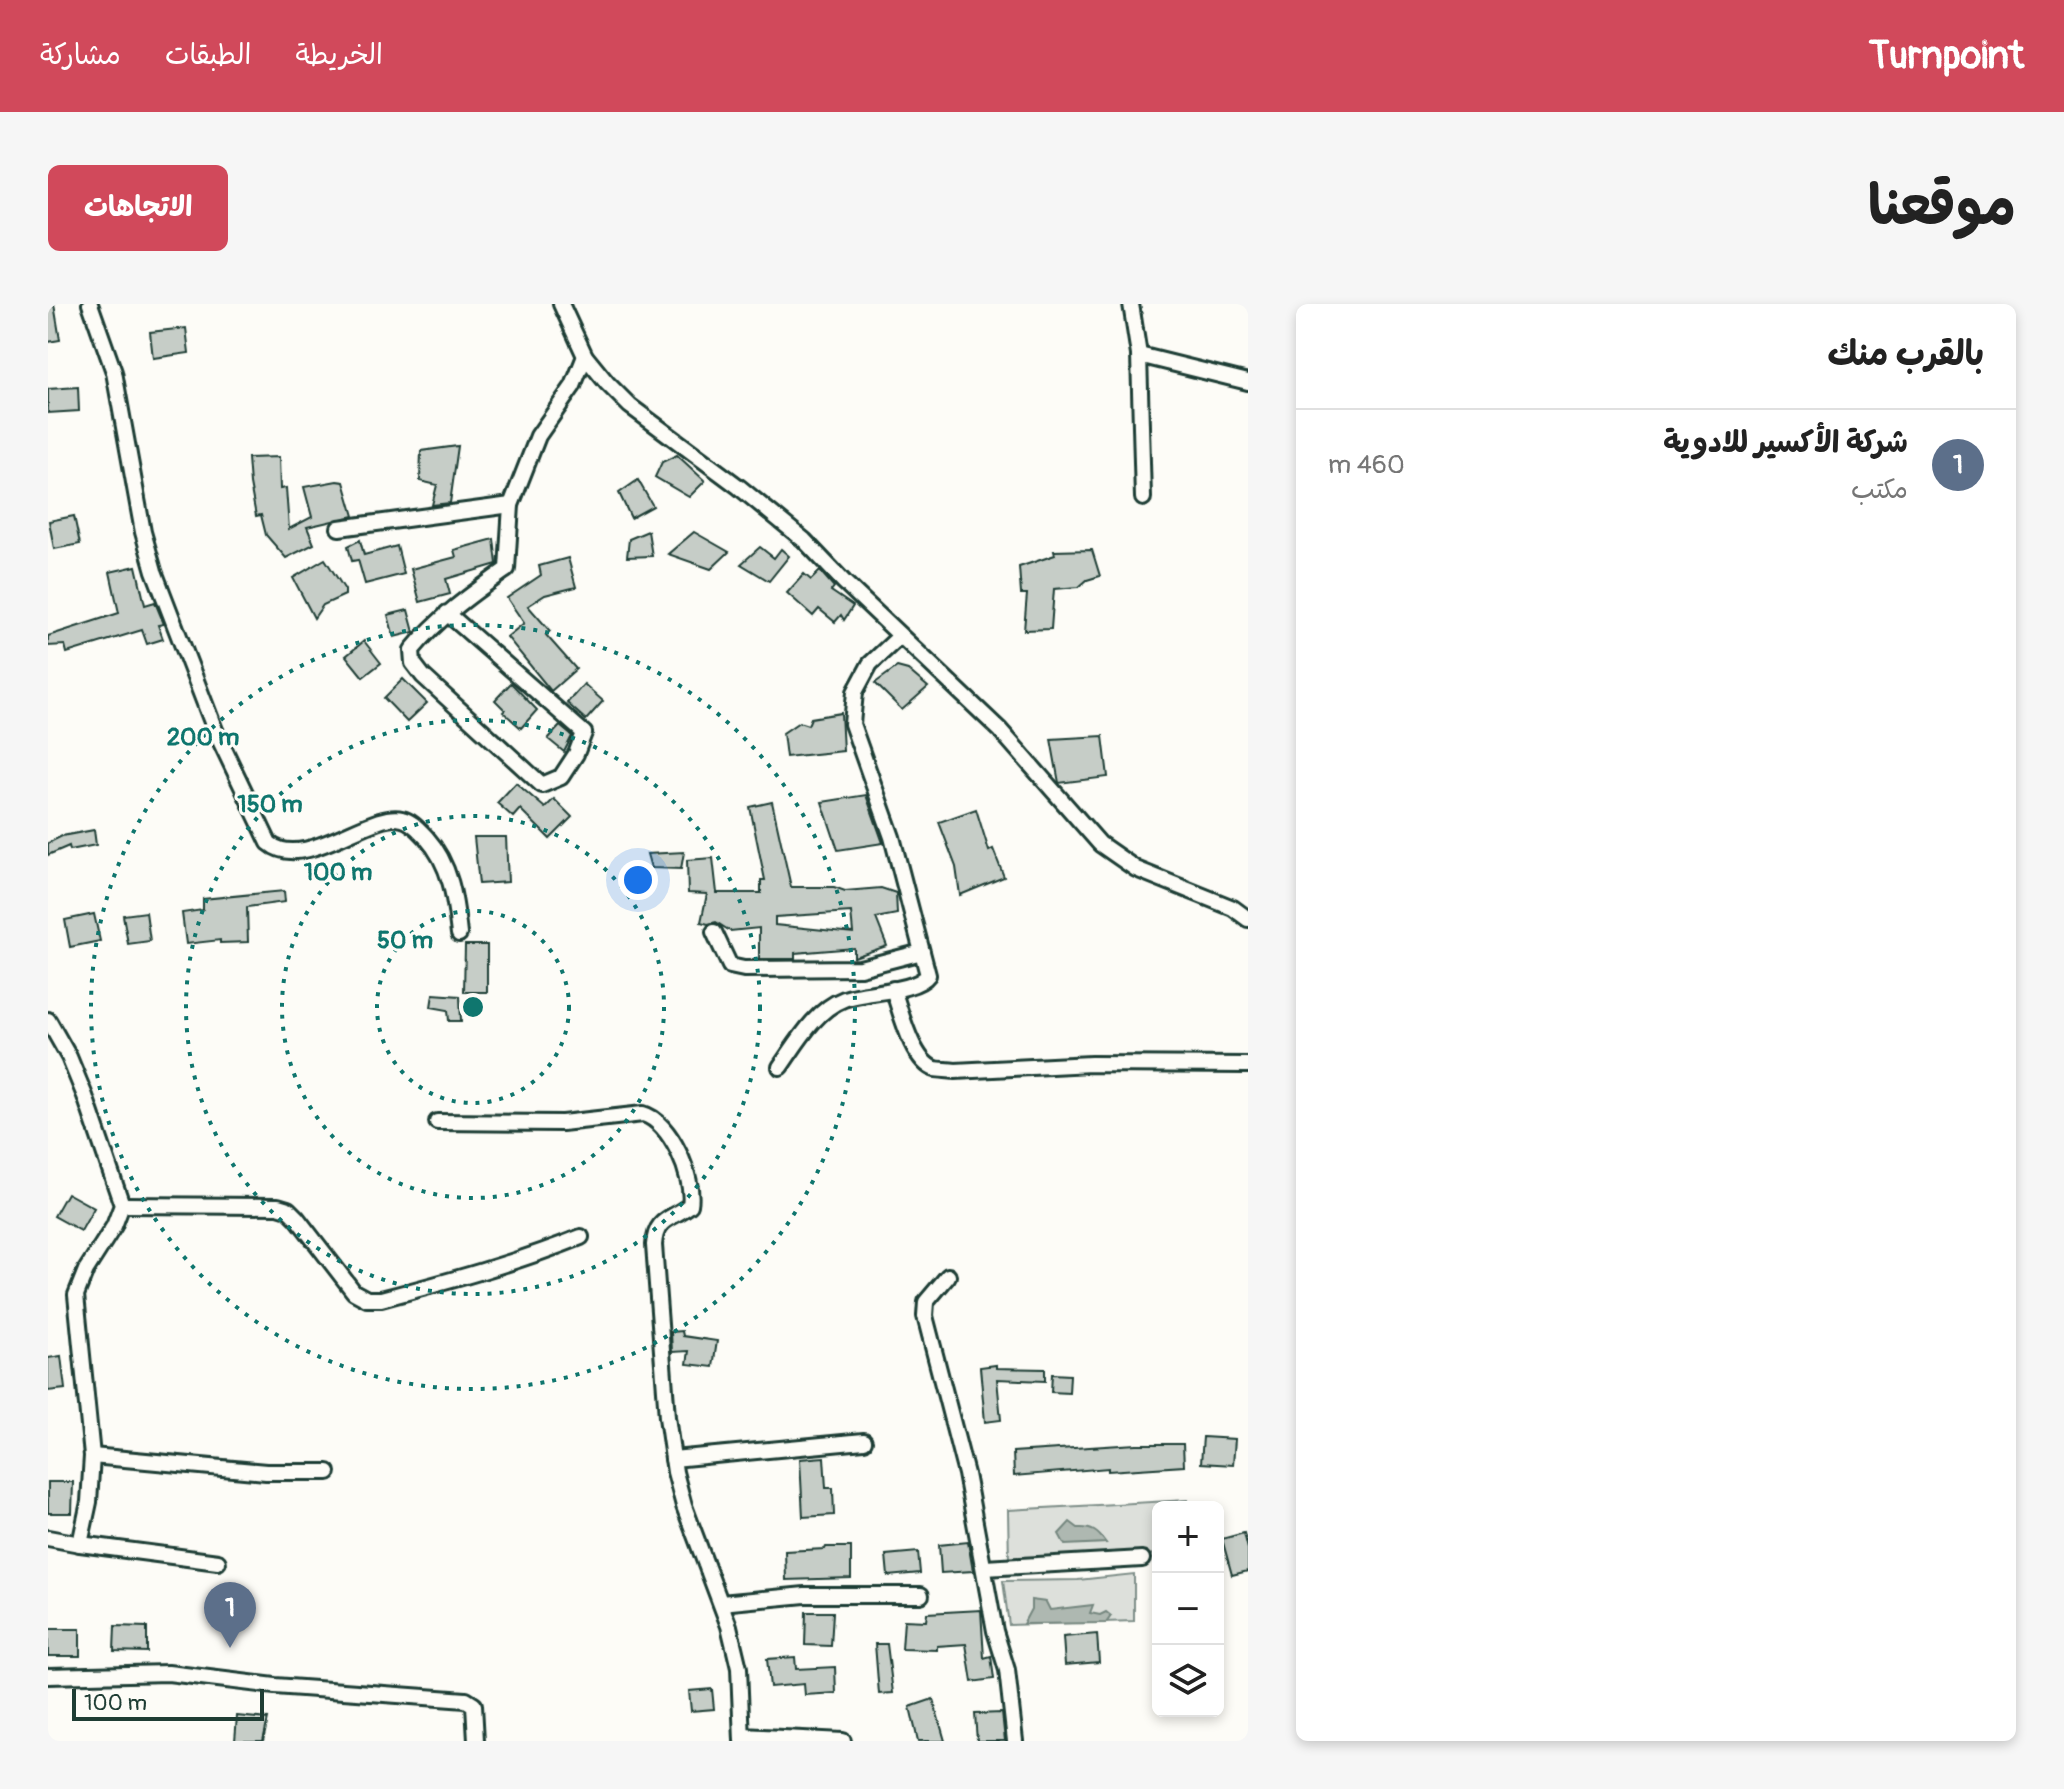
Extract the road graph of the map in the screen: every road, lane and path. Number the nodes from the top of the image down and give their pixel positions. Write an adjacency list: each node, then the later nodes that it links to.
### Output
1 (90, 304): 14 (street)
2 (561, 304): 5 (street)
3 (1131, 304): 4 (street)
4 (1139, 355): 6 (street); 7 (street)
5 (585, 356): 8 (street); 11 (street)
6 (1248, 382)
7 (1143, 498)
8 (511, 505): 9 (street); 10 (street)
9 (339, 528)
10 (447, 613): 10 (street)
11 (900, 636): 12 (street); 15 (street)
12 (1248, 919)
13 (714, 932): 15 (street)
14 (459, 934)
15 (922, 952): 16 (street)
16 (893, 989): 18 (street); 19 (street)
17 (48, 1020): 21 (street)
18 (1248, 1065)
19 (780, 1067)
20 (437, 1122): 26 (street)
21 (122, 1205): 22 (street); 25 (street)
22 (581, 1237)
23 (948, 1276): 32 (street)
24 (864, 1441): 26 (street)
25 (92, 1456): 27 (street); 29 (street)
26 (673, 1459): 34 (street)
27 (328, 1472)
28 (48, 1538): 29 (street)
29 (80, 1544): 31 (street)
30 (1142, 1559): 32 (street)
31 (218, 1562)
32 (985, 1568): 39 (street)
33 (921, 1595): 34 (street)
34 (721, 1603): 36 (street)
35 (48, 1676): 37 (street)
36 (742, 1739): 38 (street)
37 (476, 1741)
38 (843, 1741)
39 (1015, 1741)

